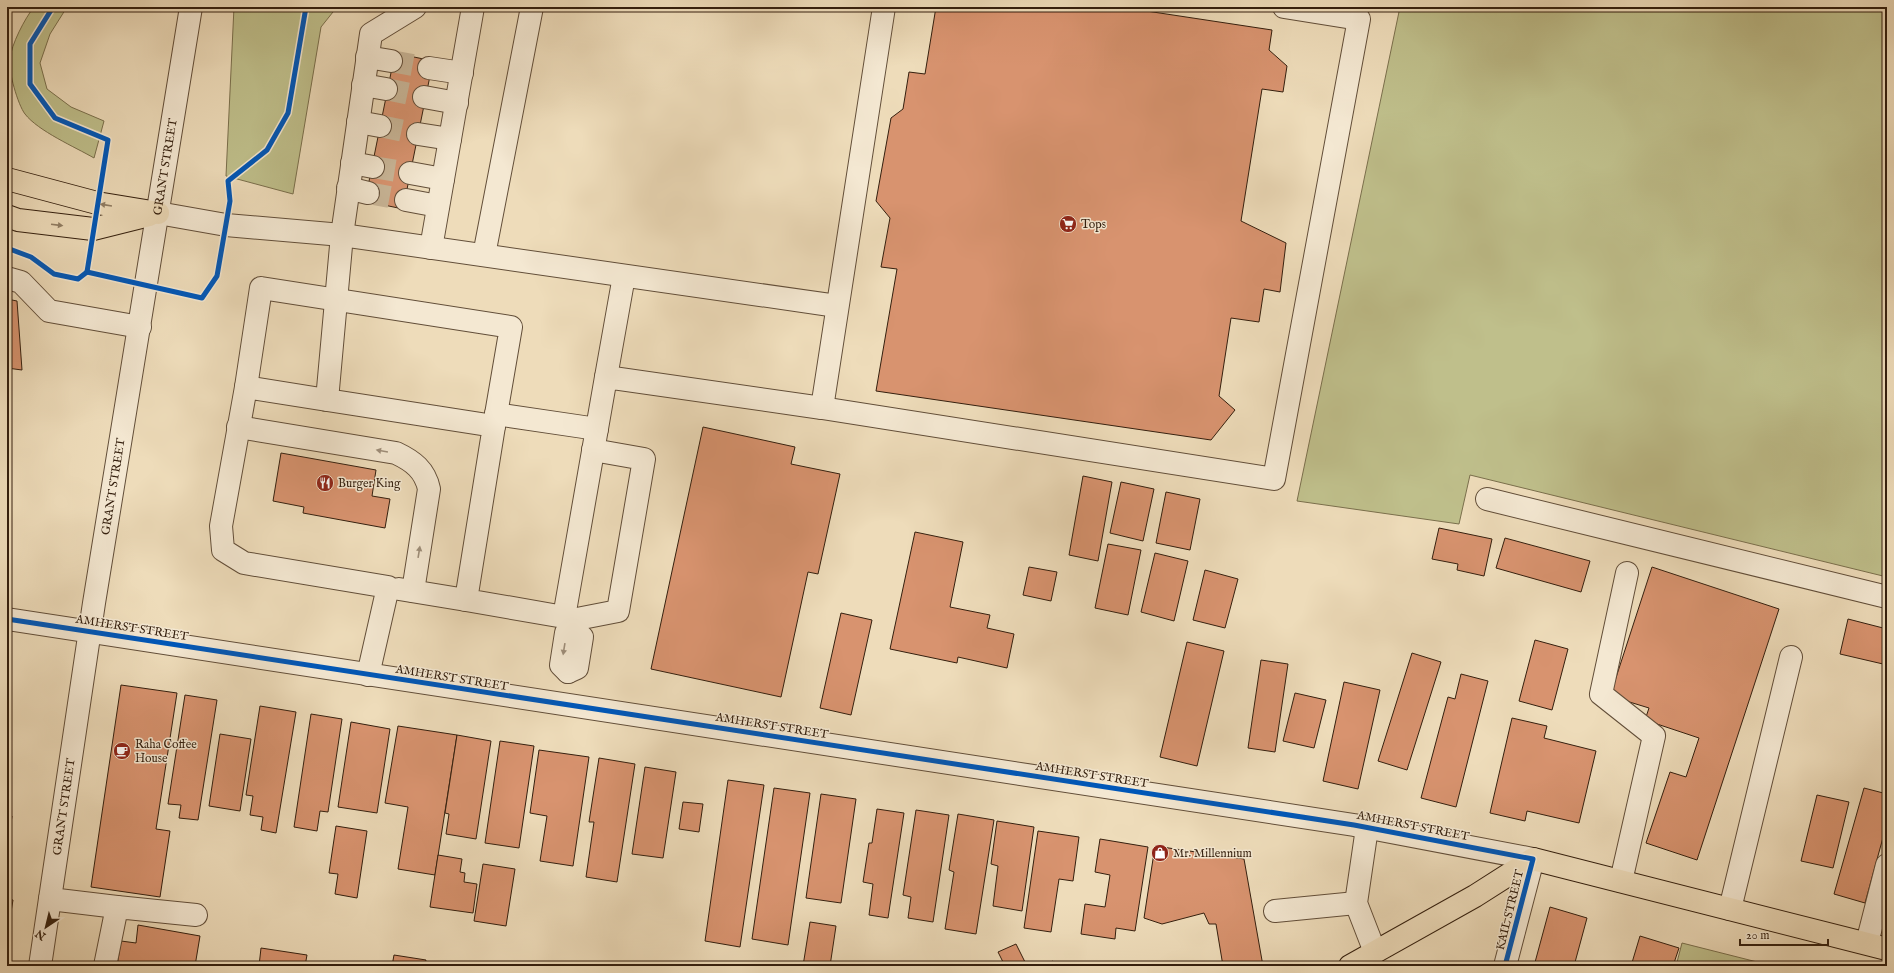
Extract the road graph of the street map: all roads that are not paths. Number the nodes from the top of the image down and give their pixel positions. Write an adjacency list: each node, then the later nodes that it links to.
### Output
1 (415, 7): 7 (street)
2 (474, 7): 10 (street)
3 (532, 7): 30 (street)
4 (884, 7): 34 (street)
5 (1284, 7): 39 (street)
6 (190, 8): 26 (street, GRANT STREET)
7 (368, 57): 8 (street); 11 (street)
8 (391, 61)
9 (429, 68): 10 (street)
10 (462, 74): 14 (street)
11 (364, 85): 12 (street); 15 (street)
12 (386, 90)
13 (424, 96): 14 (street)
14 (457, 103): 18 (street)
15 (358, 122): 16 (street); 19 (street)
16 (380, 126)
17 (418, 134): 18 (street)
18 (450, 140): 22 (street)
19 (352, 163): 20 (street); 28 (street)
20 (374, 167)
21 (410, 174): 22 (street)
22 (443, 179): 25 (street)
23 (7, 180): 26 (main road, one-way to 23)
24 (406, 200): 25 (street)
25 (438, 206): 29 (street)
26 (158, 213): 27 (main road, one-way to 26); 28 (street); 35 (street, GRANT STREET)
27 (7, 216)
28 (342, 235): 29 (street); 33 (street)
29 (431, 248): 30 (street)
30 (484, 255): 31 (street)
31 (624, 276): 34 (street); 36 (street)
32 (7, 278): 35 (street)
33 (336, 299): 37 (street); 38 (street); 40 (street)
34 (837, 306): 39 (street)
35 (140, 327): 51 (street, GRANT STREET)
36 (606, 377): 39 (street); 42 (street)
37 (246, 387): 38 (street); 41 (street)
38 (327, 400): 40 (street)
39 (822, 408)
40 (495, 420): 42 (street); 48 (street)
41 (238, 426): 45 (street); 46 (street, one-way to 41)
42 (595, 440): 50 (street); 50 (street)
43 (1487, 499): 47 (street)
44 (1628, 573): 58 (street)
45 (388, 587): 46 (street); 53 (street)
46 (413, 591): 48 (street)
47 (1887, 597)
48 (466, 600): 50 (street)
49 (7, 619): 51 (street, AMHERST STREET)
50 (572, 622): 54 (street)
51 (90, 632): 53 (street, AMHERST STREET); 59 (street, GRANT STREET)
52 (1791, 657): 62 (street)
53 (368, 675): 54 (street, AMHERST STREET)
54 (562, 704): 55 (street, AMHERST STREET)
55 (1368, 828): 56 (street, AMHERST STREET); 60 (street)
56 (1533, 859): 58 (main road); 66 (main road); 70 (street, KAIL STREET)
57 (1887, 865): 65 (street)
58 (1621, 881): 62 (main road)
59 (50, 899): 61 (street); 67 (street, GRANT STREET)
60 (1356, 903): 63 (street); 66 (street)
61 (117, 907): 64 (street); 68 (street)
62 (1730, 909): 65 (main road)
63 (1274, 910)
64 (196, 915)
65 (1877, 946)
66 (1375, 952): 69 (main road)
67 (40, 966)
68 (105, 966)
69 (1350, 966)
70 (1505, 966)

